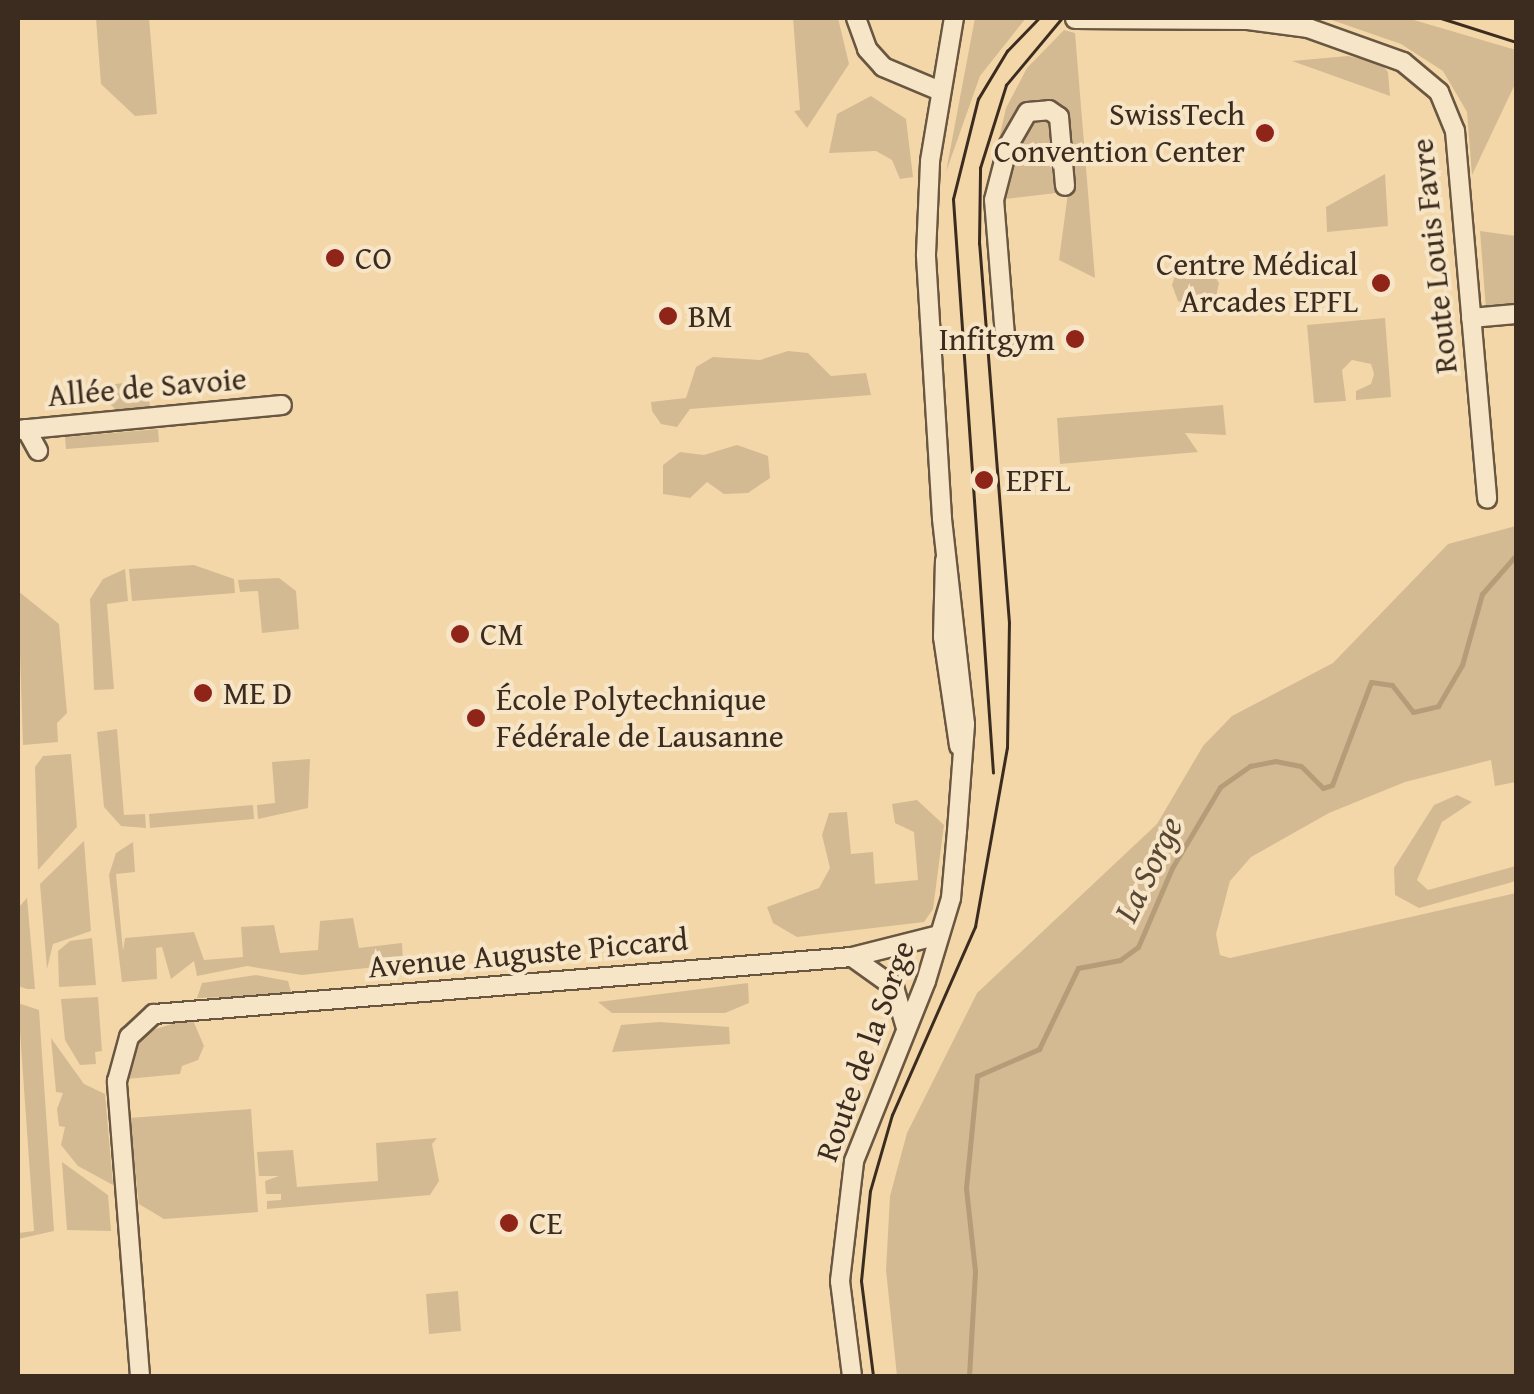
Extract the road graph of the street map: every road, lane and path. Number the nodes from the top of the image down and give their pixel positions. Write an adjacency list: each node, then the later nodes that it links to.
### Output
1 (856, 18): 4 (street)
2 (954, 18): 4 (street, Route de la Sorge)
3 (1074, 19): 7 (street, Route Louis Favre)
4 (940, 91): 13 (street, Route de la Sorge)
5 (1065, 186): 8 (street)
6 (1516, 314): 7 (street)
7 (1471, 318): 12 (street, Route Louis Favre)
8 (1004, 336)
9 (282, 405): 10 (street, Allée de Savoie)
10 (22, 429): 11 (street)
11 (38, 451)
12 (1487, 500)
13 (939, 935): 14 (street, Avenue Auguste Piccard); 15 (street, Route de la Sorge)
14 (852, 957): 15 (street); 16 (street, Avenue Auguste Piccard)
15 (906, 1028): 17 (street, Route de la Sorge)
16 (140, 1376)
17 (852, 1376)

